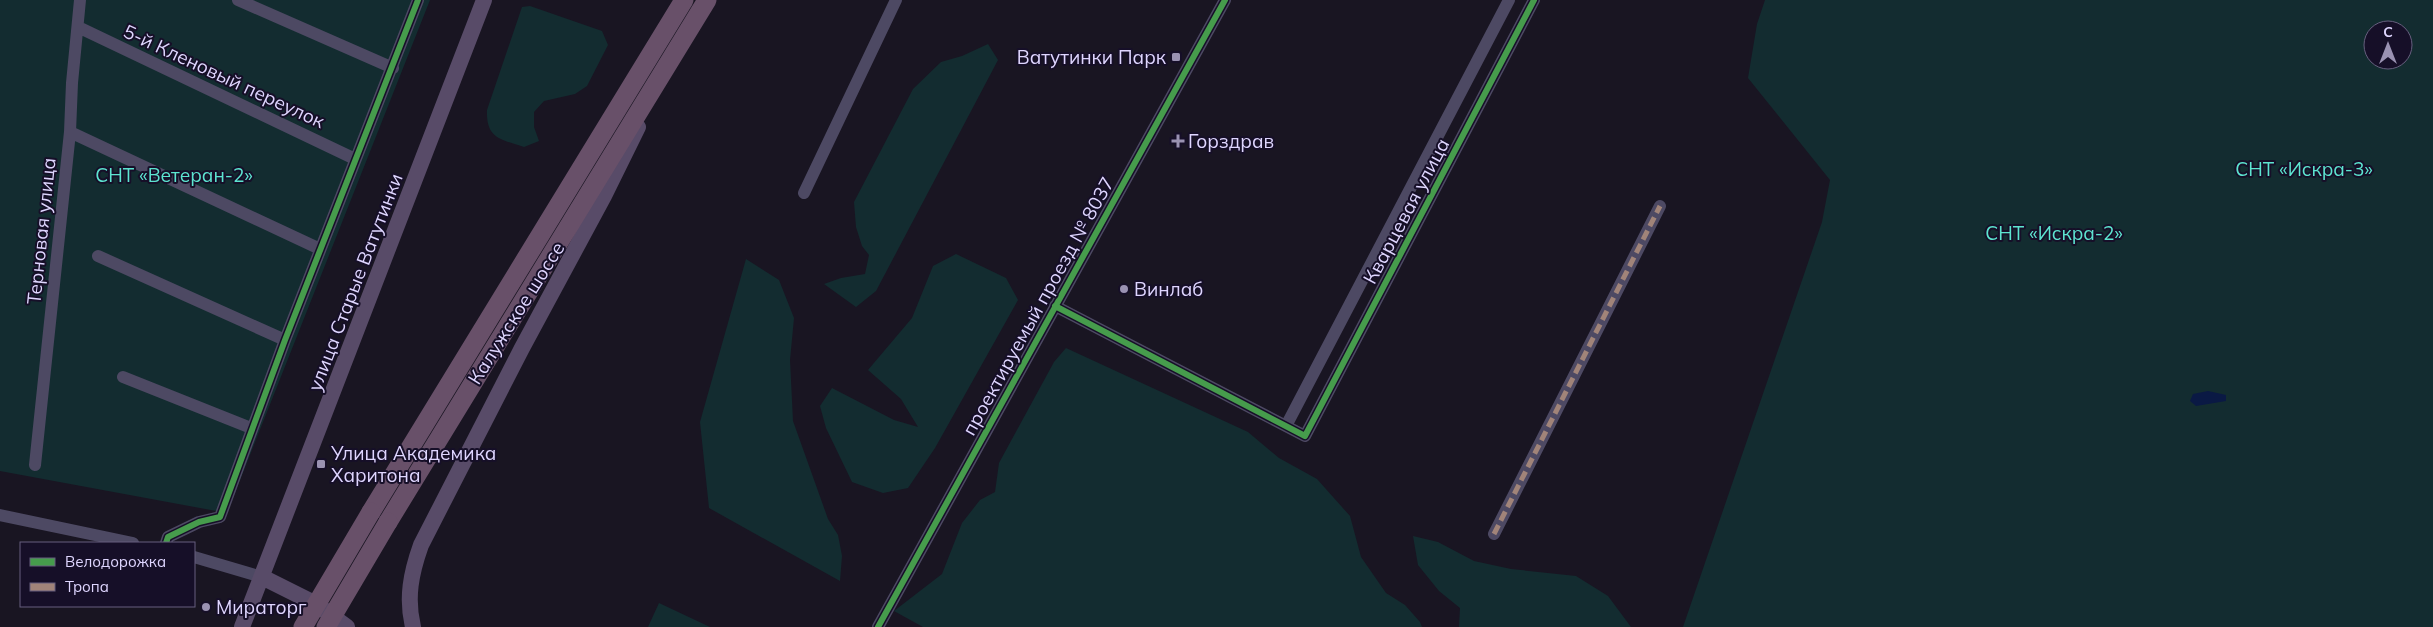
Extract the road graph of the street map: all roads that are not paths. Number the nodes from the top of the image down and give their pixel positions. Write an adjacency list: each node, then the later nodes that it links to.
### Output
1 (80, 0): 11 (street, Терновая улица)
2 (238, 0): 13 (street)
3 (418, 0): 13 (street)
4 (484, 0): 31 (main road, улица Старые Ватутинки)
5 (684, 0): 34 (highway, Калужское шоссе, bridge)
6 (707, 0): 12 (highway, Калужское шоссе)
7 (896, 0): 16 (street)
8 (1225, 0): 20 (street, проектируемый проезд № 8037)
9 (1509, 0): 23 (street, Кварцевая улица)
10 (1534, 0): 23 (street, Кварцевая улица)
11 (78, 27): 14 (street, Терновая улица); 15 (street, 5-й Кленовый переулок)
12 (668, 65): 32 (highway, Калужское шоссе, bridge); 35 (main road)
13 (393, 68): 15 (street)
14 (70, 132): 18 (street); 25 (street, Терновая улица)
15 (355, 159): 18 (street)
16 (804, 193)
17 (1660, 206): 27 (street)
18 (320, 249): 21 (street)
19 (98, 256): 21 (street)
20 (1055, 306): 23 (street); 36 (street, проектируемый проезд № 8037)
21 (285, 340): 24 (street)
22 (123, 377): 24 (street)
23 (1286, 426)
24 (251, 428): 29 (street)
25 (35, 465)
26 (0, 515): 28 (street)
27 (1494, 534)
28 (128, 542)
29 (166, 542)
30 (195, 557): 31 (street)
31 (262, 577): 32 (main road); 33 (main road)
32 (337, 625)
33 (242, 627)
34 (303, 627)
35 (413, 627)
36 (878, 627)

